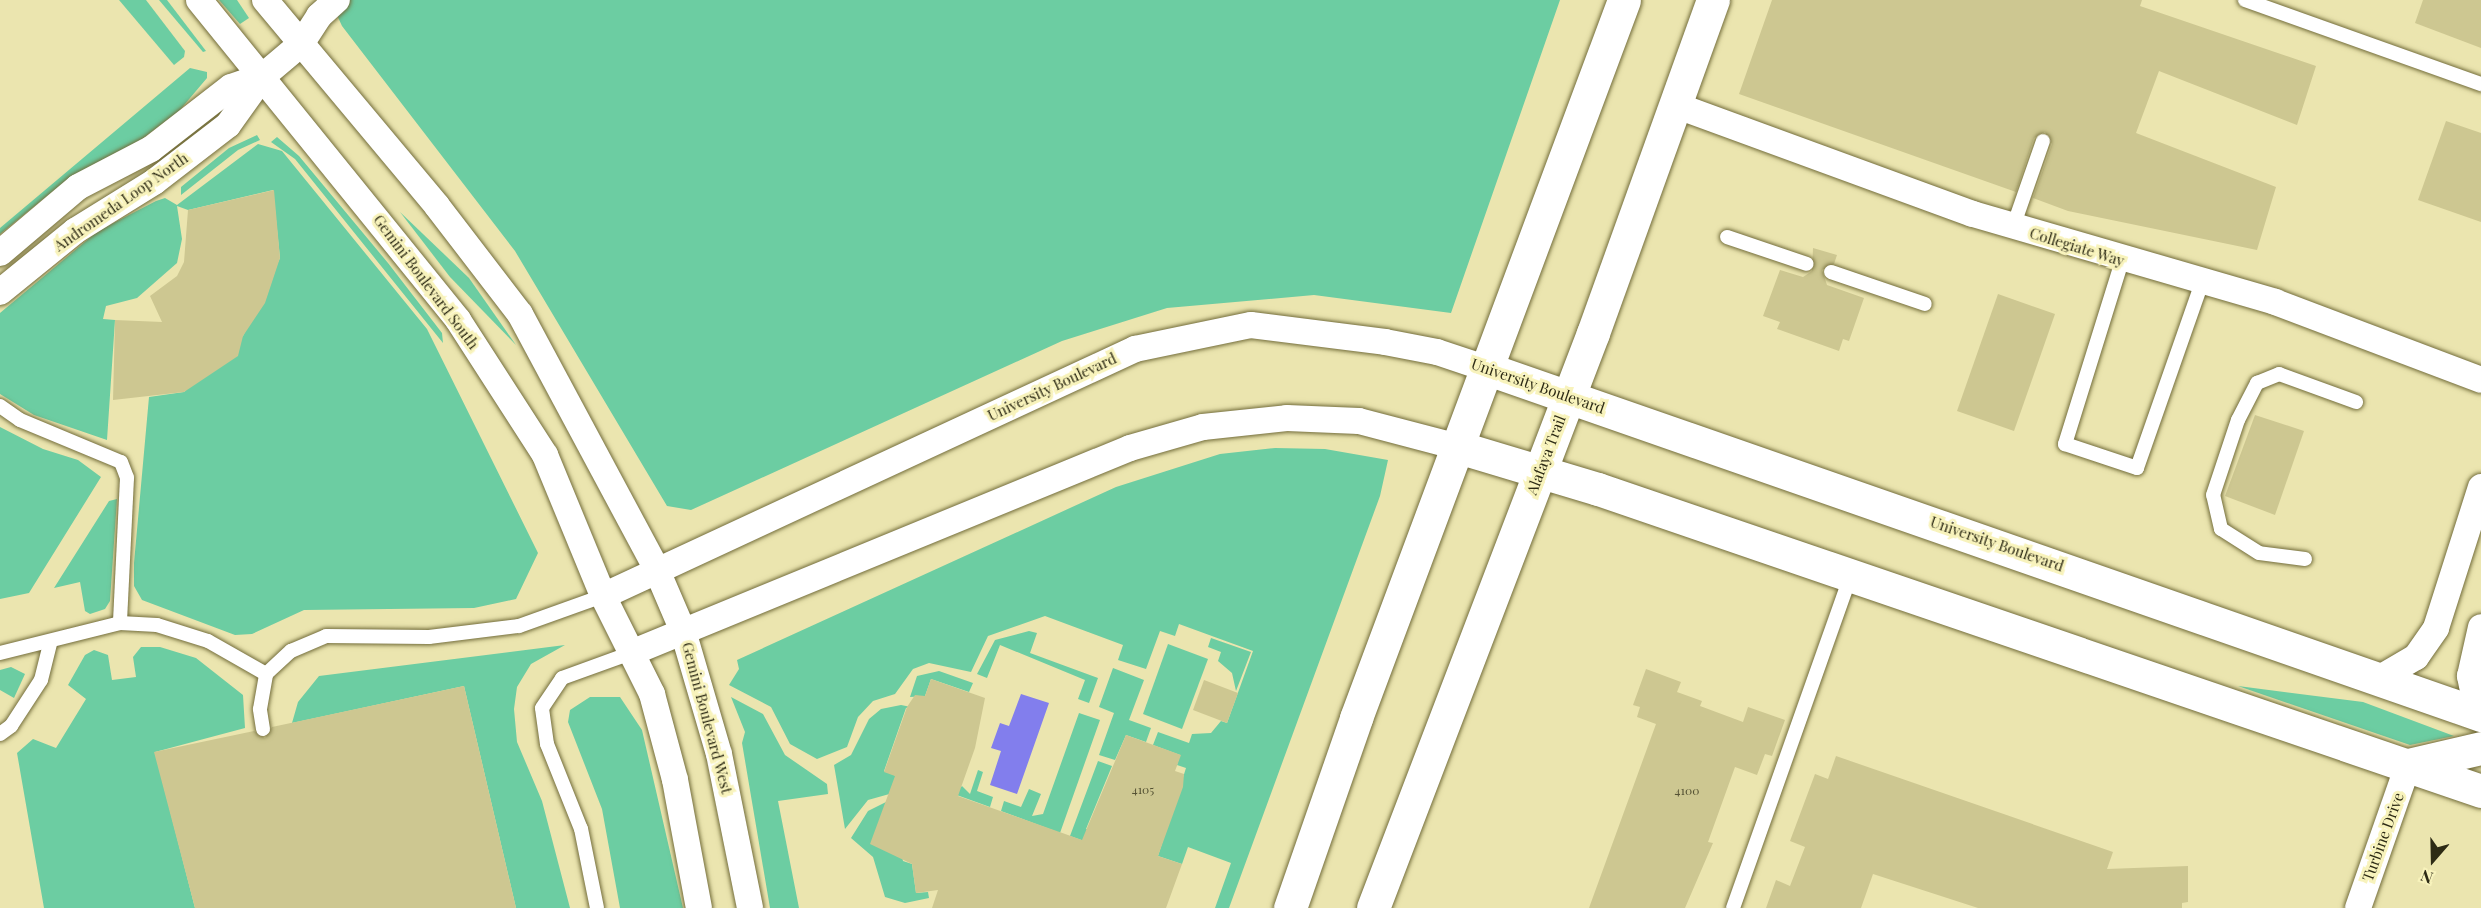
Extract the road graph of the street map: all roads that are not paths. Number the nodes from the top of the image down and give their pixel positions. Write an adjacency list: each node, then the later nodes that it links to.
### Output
1 (199, 0): 8 (street, Gemini Boulevard South)
2 (265, 0): 7 (street)
3 (337, 0): 7 (street)
4 (1624, 0): 21 (main road)
5 (1713, 0): 10 (main road, Alafaya Trail)
6 (2245, 0): 9 (lane)
7 (301, 44): 8 (street); 30 (street)
8 (263, 76): 14 (street, Andromeda Loop North); 19 (street, Andromeda Loop North); 32 (street, Gemini Boulevard South)
9 (2481, 84)
10 (1676, 105): 12 (street, Collegiate Way); 23 (main road, Alafaya Trail)
11 (2043, 141): 12 (lane)
12 (2013, 227): 15 (street, Collegiate Way)
13 (1727, 237): 16 (lane)
14 (0, 253)
15 (2122, 261): 18 (street, Collegiate Way); 18 (lane)
16 (1808, 264)
17 (1831, 272): 20 (lane)
18 (2202, 282): 22 (street, Collegiate Way)
19 (0, 292)
20 (1925, 304)
21 (1488, 369): 23 (main road, University Boulevard); 26 (main road); 30 (street, University Boulevard)
22 (2481, 380)
23 (1569, 396): 27 (main road, Alafaya Trail); 40 (main road, University Boulevard)
24 (2356, 402): 29 (lane)
25 (0, 406): 33 (lane)
26 (1458, 447): 27 (main road); 35 (street); 50 (main road)
27 (1539, 471): 31 (main road); 51 (main road, Alafaya Trail)
28 (2481, 487): 40 (street)
29 (2305, 559)
30 (656, 568): 32 (street, University Boulevard); 35 (street, Gemini Boulevard West)
31 (1850, 577): 45 (main road); 52 (lane)
32 (603, 596): 38 (street); 39 (lane)
33 (120, 623): 36 (lane); 39 (lane)
34 (2481, 627): 41 (street)
35 (683, 631): 38 (street); 49 (street, Gemini Boulevard West)
36 (50, 644): 37 (lane); 43 (lane)
37 (0, 653)
38 (631, 653): 47 (lane); 48 (street)
39 (266, 674): 42 (lane)
40 (2380, 678): 41 (main road, University Boulevard)
41 (2479, 714)
42 (263, 729)
43 (0, 734)
44 (2481, 748): 45 (main road)
45 (2409, 765): 46 (main road); 53 (street, Turbine Drive)
46 (2481, 791)
47 (597, 908)
48 (699, 908)
49 (750, 908)
50 (1290, 908)
51 (1373, 908)
52 (1733, 908)
53 (2358, 908)

